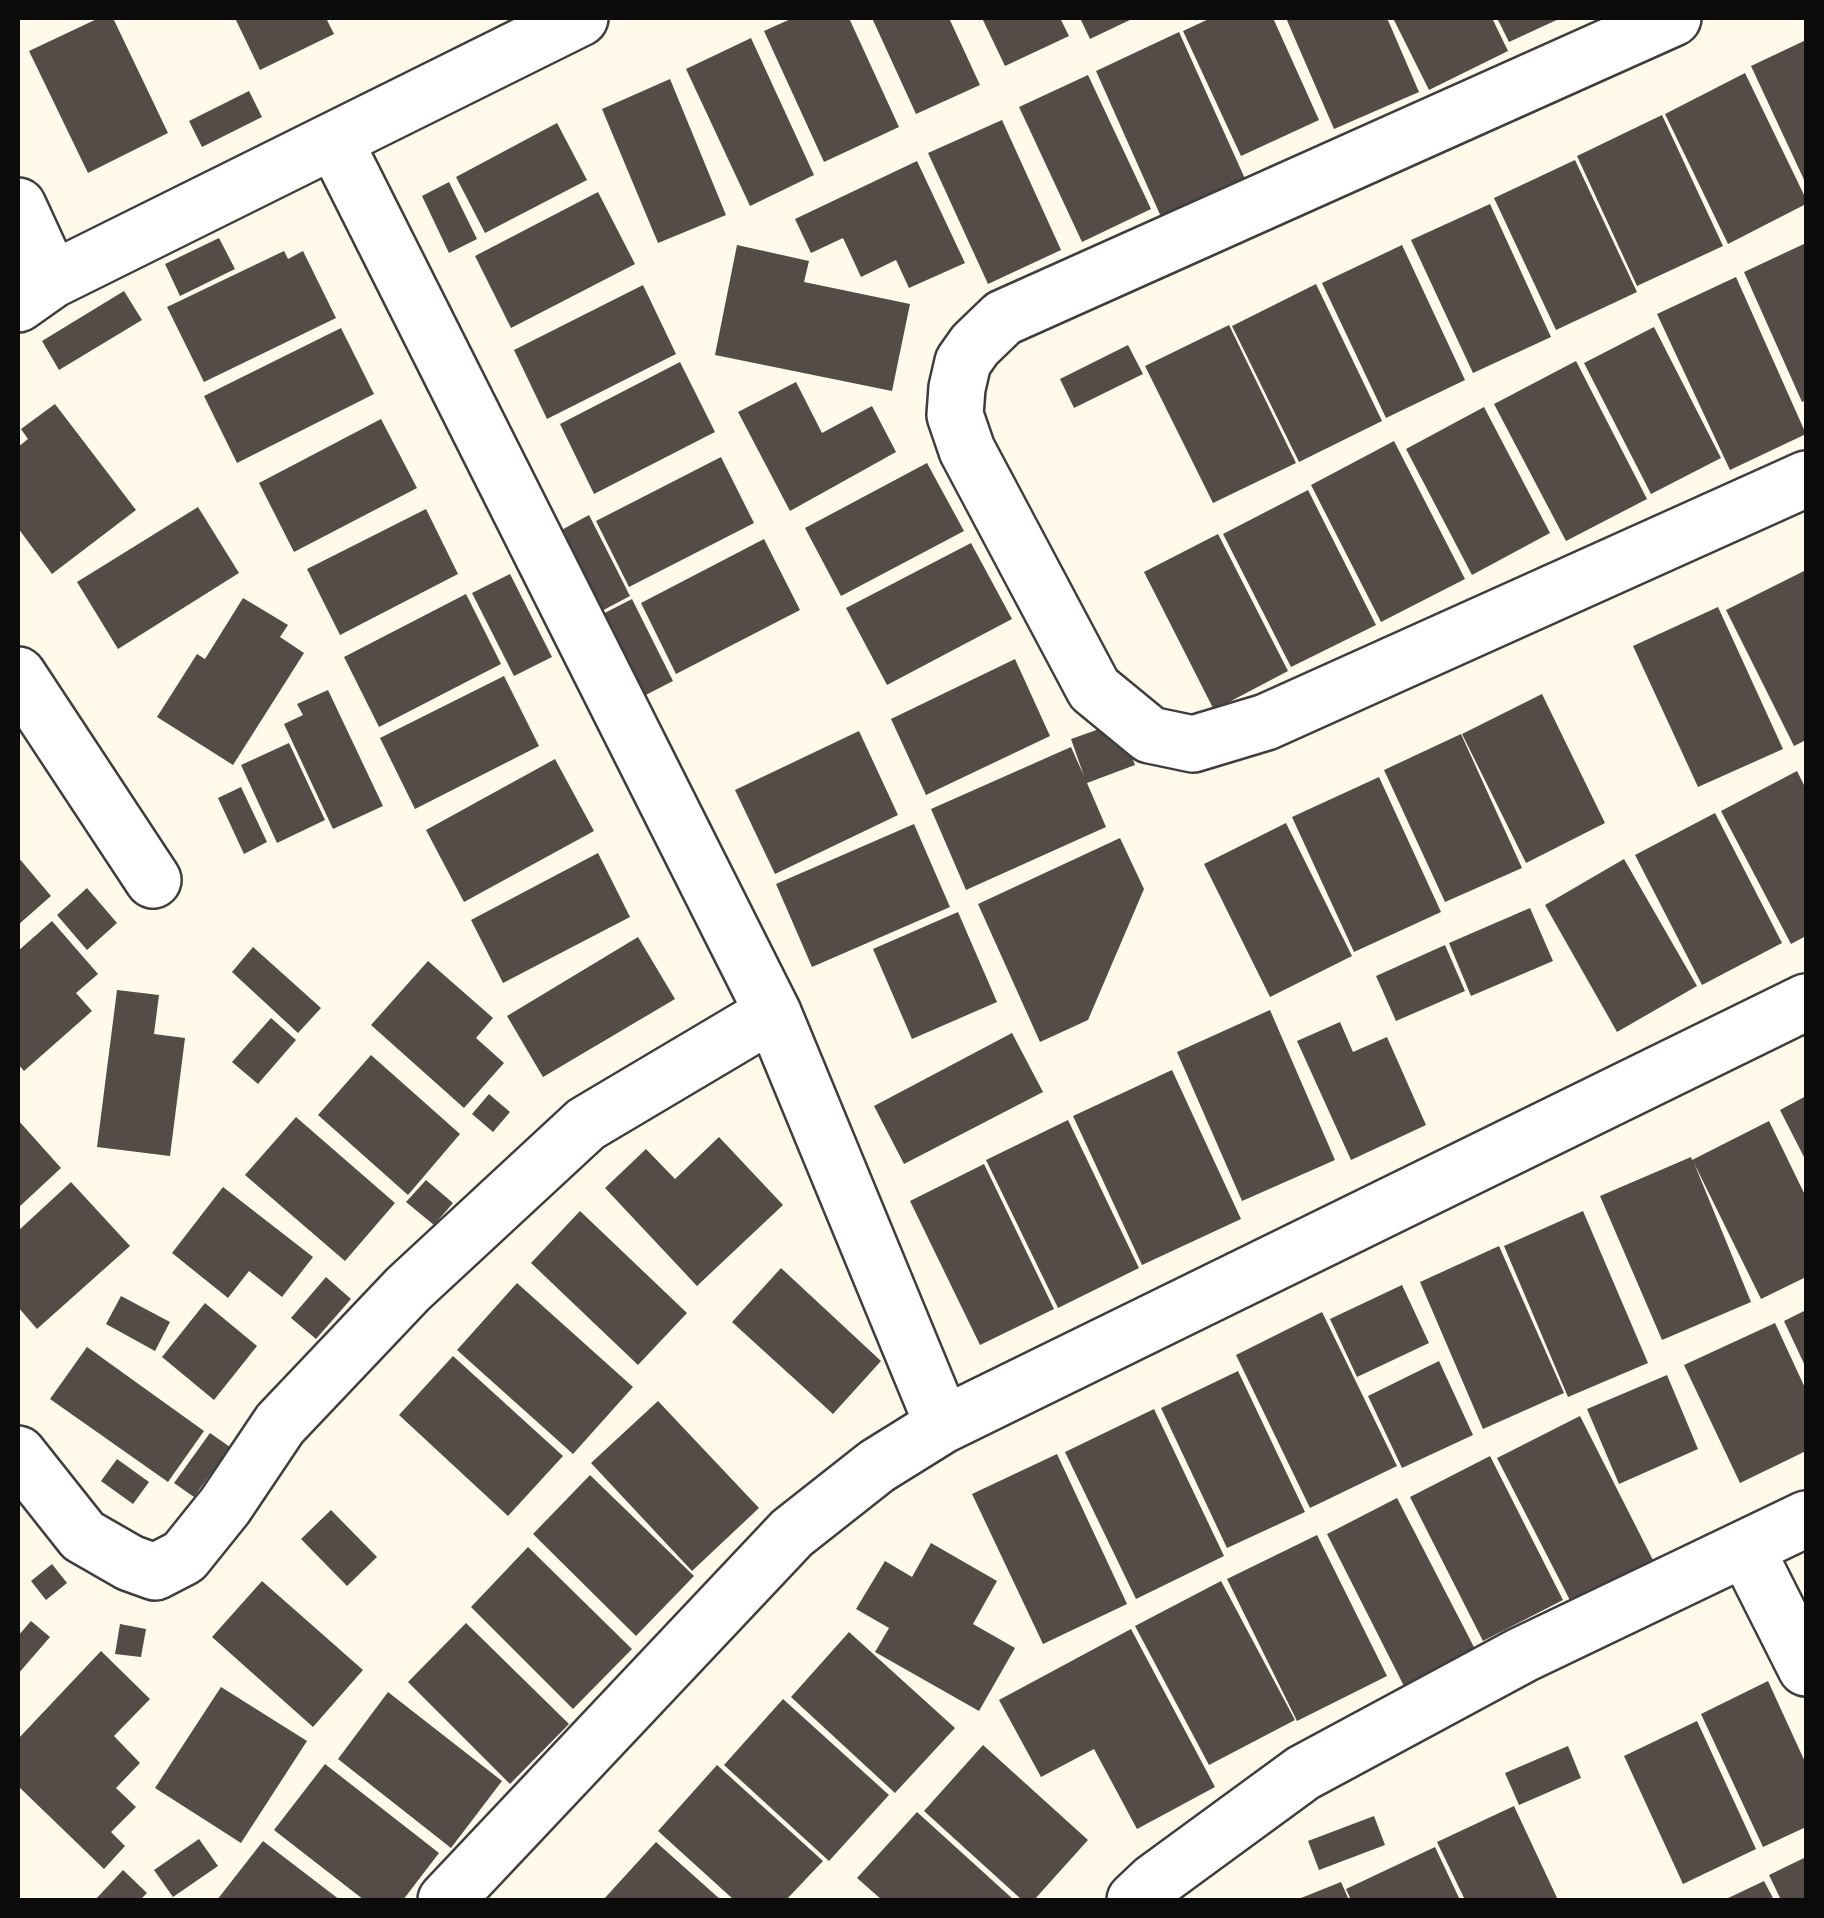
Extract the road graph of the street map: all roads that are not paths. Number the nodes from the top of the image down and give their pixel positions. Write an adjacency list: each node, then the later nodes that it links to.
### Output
1 (580, 18): 3 (street)
2 (1673, 18): 6 (street)
3 (334, 140): 5 (street); 10 (street)
4 (18, 206): 5 (street)
5 (35, 292)
6 (1806, 478)
7 (18, 675): 8 (street)
8 (153, 880)
9 (1806, 1002): 11 (street)
10 (773, 1012): 11 (street); 12 (street)
11 (943, 1426): 16 (street)
12 (18, 1454)
13 (1806, 1520): 14 (street)
14 (1746, 1549): 15 (street); 17 (street)
15 (1806, 1668)
16 (446, 1900)
17 (1135, 1900)

